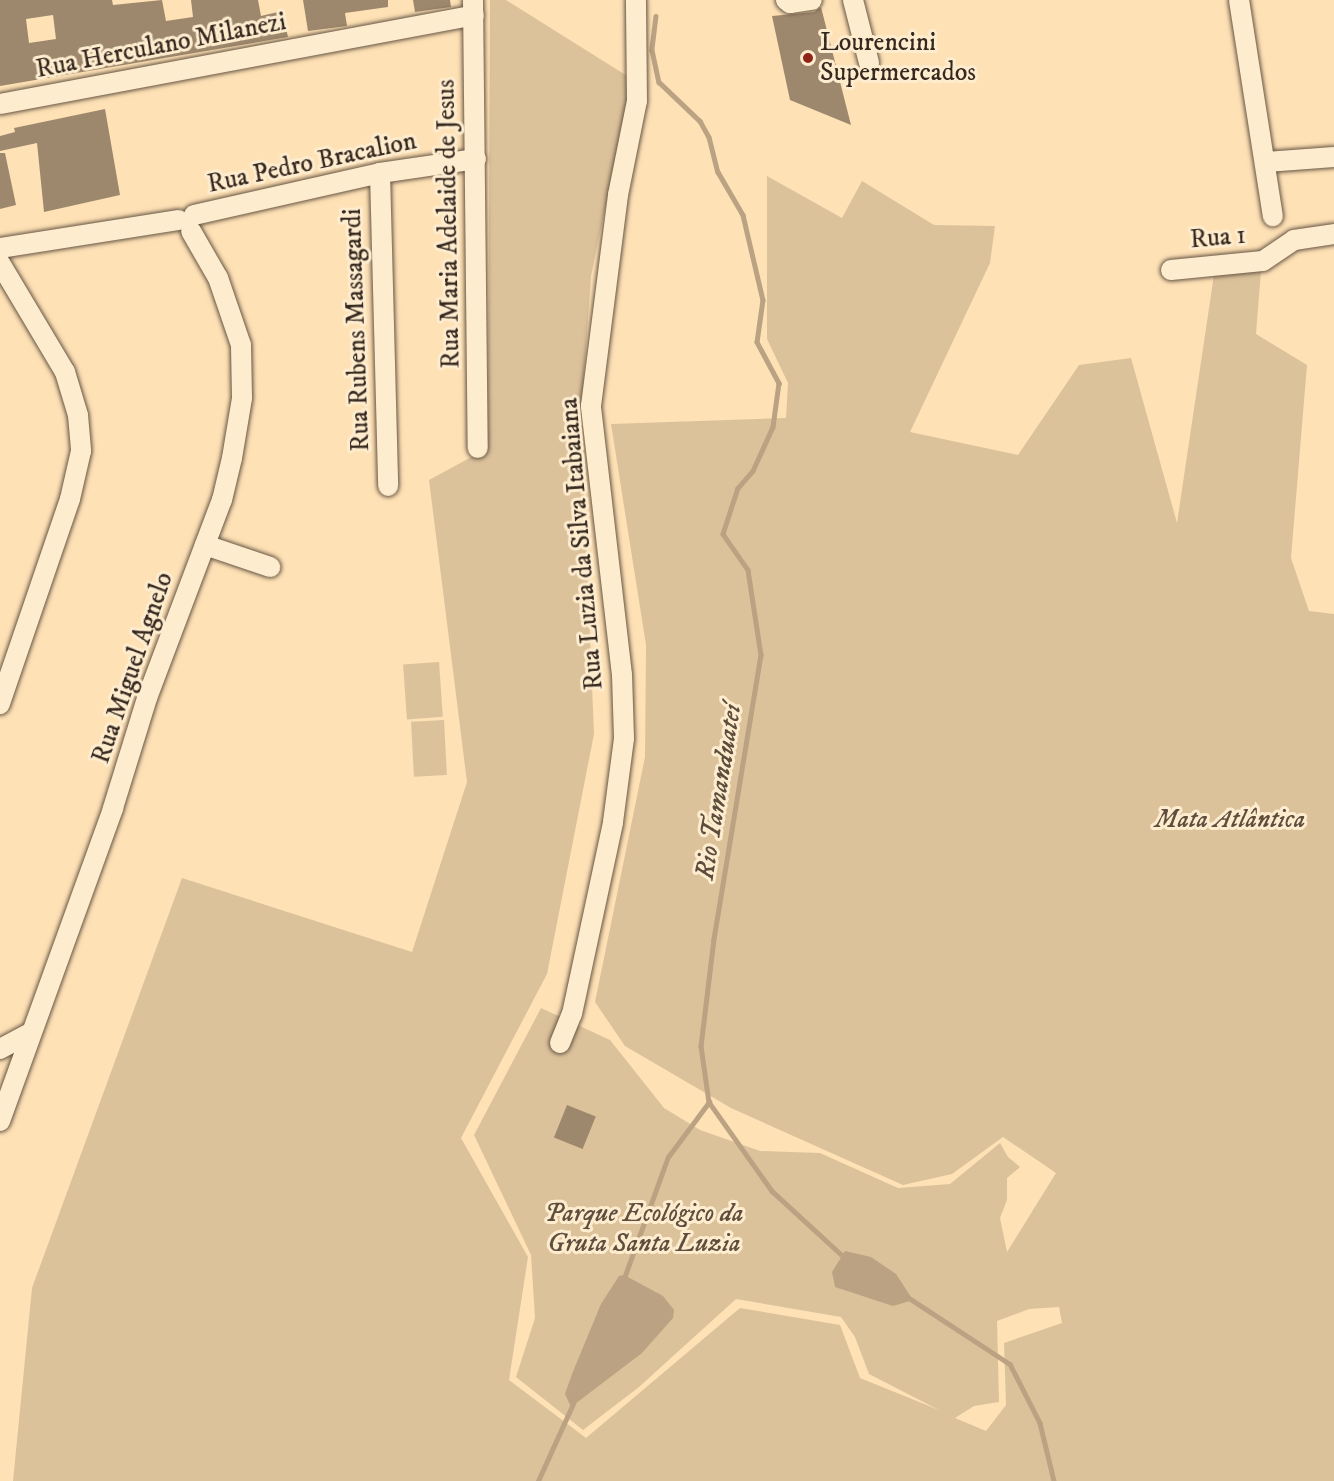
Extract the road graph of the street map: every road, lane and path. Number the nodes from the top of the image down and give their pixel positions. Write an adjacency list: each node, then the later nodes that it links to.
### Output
1 (636, 0): 25 (street, Rua Luzia da Silva Itabaiana)
2 (786, 0): 3 (street)
3 (812, 0)
4 (853, 0): 7 (street)
5 (1239, 0): 11 (street)
6 (474, 8): 8 (street, Rua Herculano Milanezi); 10 (street, Rua Maria Adelaide de Jesus)
7 (869, 63)
8 (0, 104)
9 (1334, 157): 11 (street)
10 (476, 159): 12 (street, Rua Pedro Bracalion); 19 (street, Rua Maria Adelaide de Jesus)
11 (1266, 162): 13 (street)
12 (380, 173): 14 (street, Rua Pedro Bracalion); 20 (street, Rua Rubens Massagardi)
13 (1273, 216)
14 (188, 222): 16 (street, Rua Pedro Bracalion); 21 (street, Rua Miguel Agnelo)
15 (1334, 234): 18 (street, Rua 1)
16 (0, 248)
17 (0, 265): 23 (street)
18 (1171, 270)
19 (478, 448)
20 (388, 486)
21 (205, 545): 22 (street); 24 (street, Rua Miguel Agnelo)
22 (270, 567)
23 (0, 704)
24 (30, 1033): 26 (street); 27 (street, Rua Miguel Agnelo)
25 (560, 1043)
26 (0, 1049)
27 (1, 1114)

